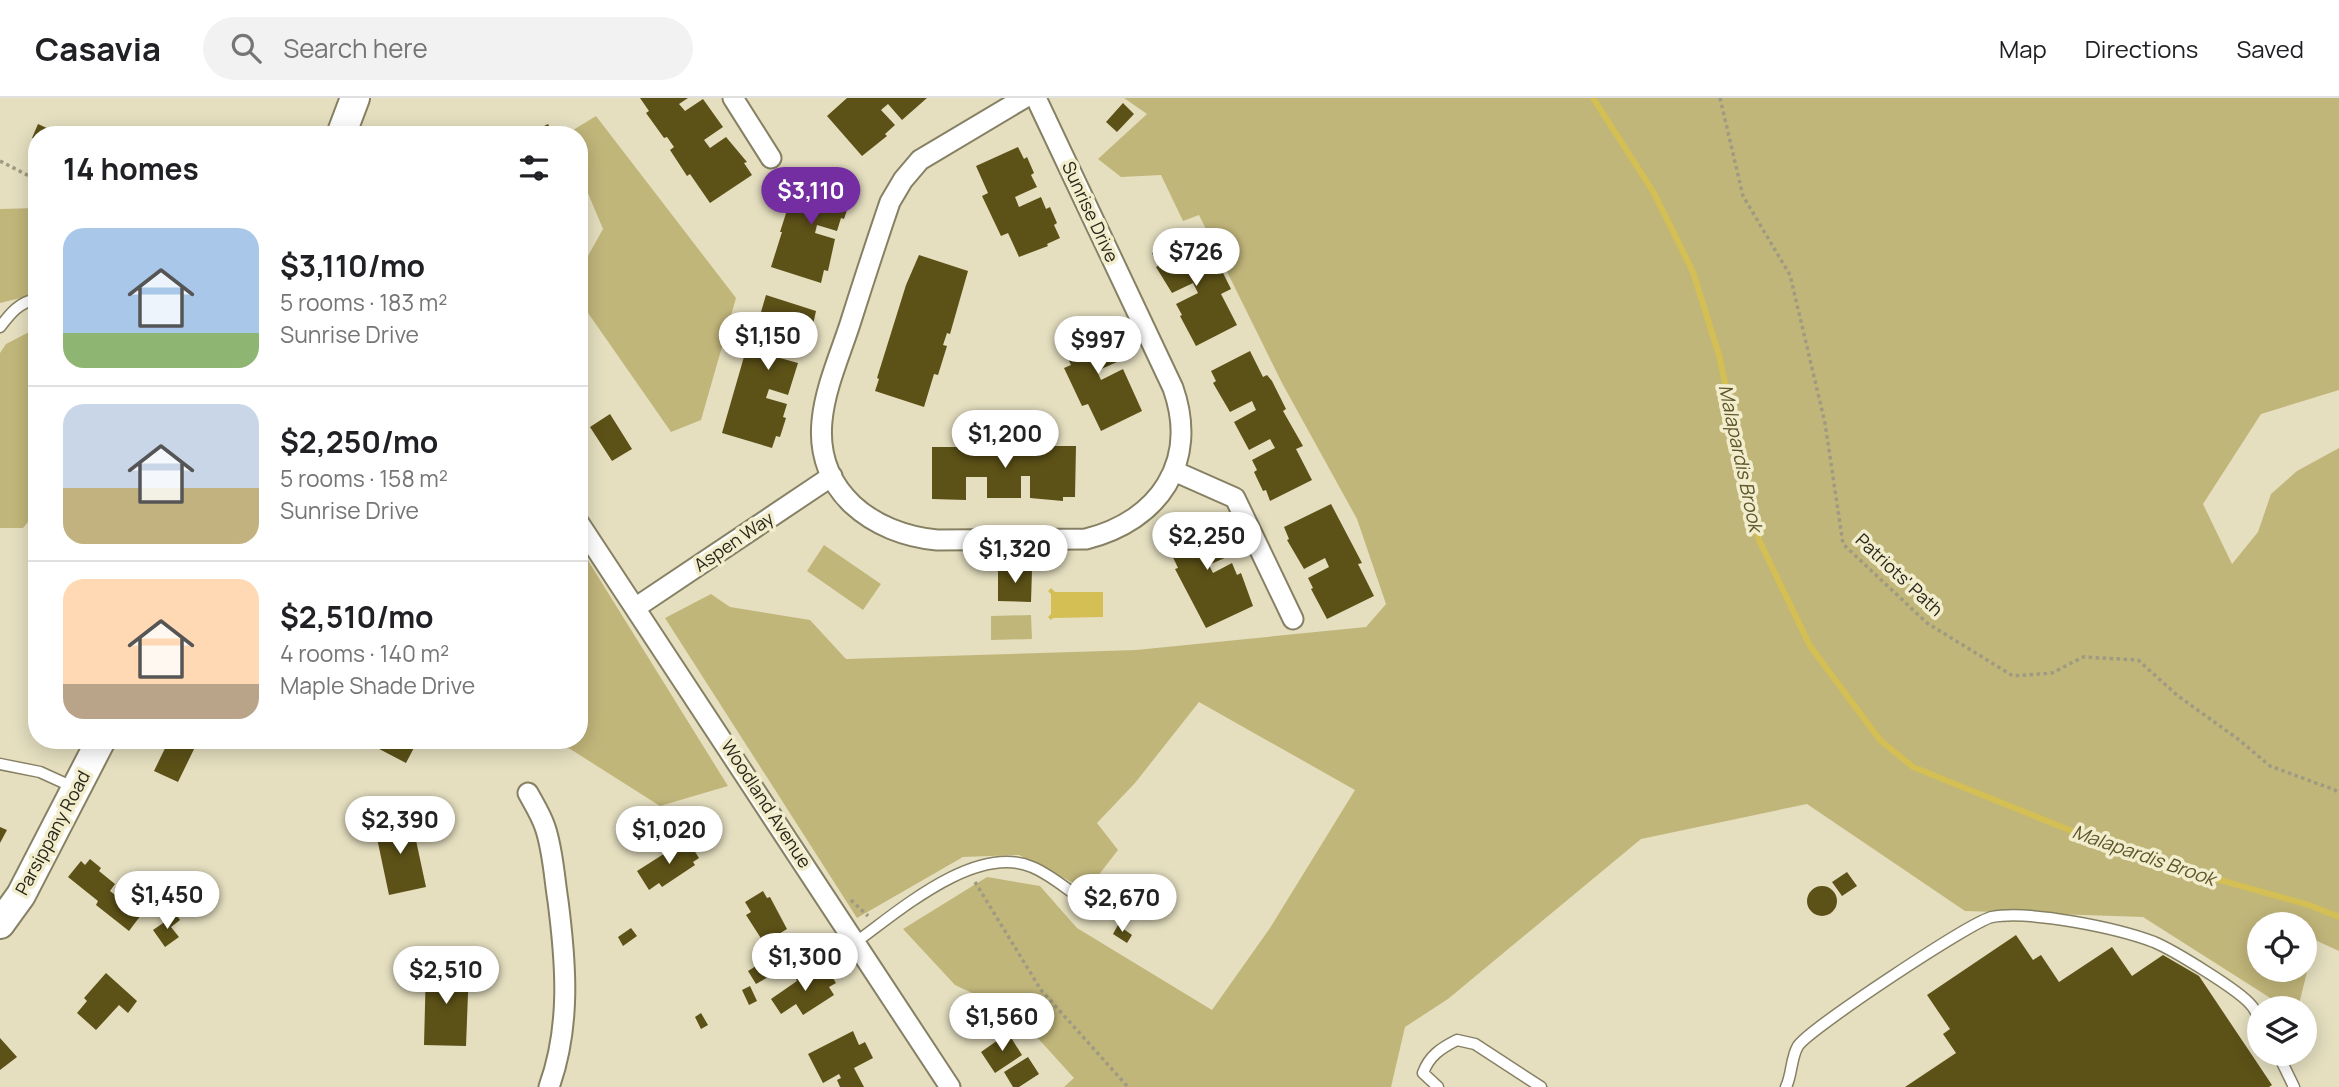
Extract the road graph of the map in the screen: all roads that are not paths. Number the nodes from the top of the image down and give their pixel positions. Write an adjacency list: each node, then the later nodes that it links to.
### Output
1 (355, 98): 5 (main road)
2 (733, 98): 6 (street)
3 (1024, 98): 10 (street, Sunrise Drive)
4 (1036, 98): 9 (street, Sunrise Drive)
5 (344, 126)
6 (771, 158)
7 (28, 301): 8 (lane)
8 (0, 327)
9 (1174, 471): 10 (street, Sunrise Drive); 13 (street)
10 (832, 476): 12 (street, Aspen Way)
11 (588, 537): 12 (street, Woodland Avenue)
12 (635, 608): 20 (street, Woodland Avenue)
13 (1293, 619)
14 (97, 749): 16 (main road, Parsippany Road)
15 (0, 764): 16 (lane)
16 (77, 789): 19 (main road, Parsippany Road)
17 (528, 793): 24 (street)
18 (1077, 897): 20 (lane)
19 (0, 924)
20 (856, 942): 25 (street, Woodland Avenue)
21 (2247, 1001): 27 (lane)
22 (2284, 1066): 28 (lane)
23 (1433, 1086): 26 (lane)
24 (549, 1087)
25 (950, 1087)
26 (1541, 1087)
27 (1786, 1087)
28 (2294, 1087)

